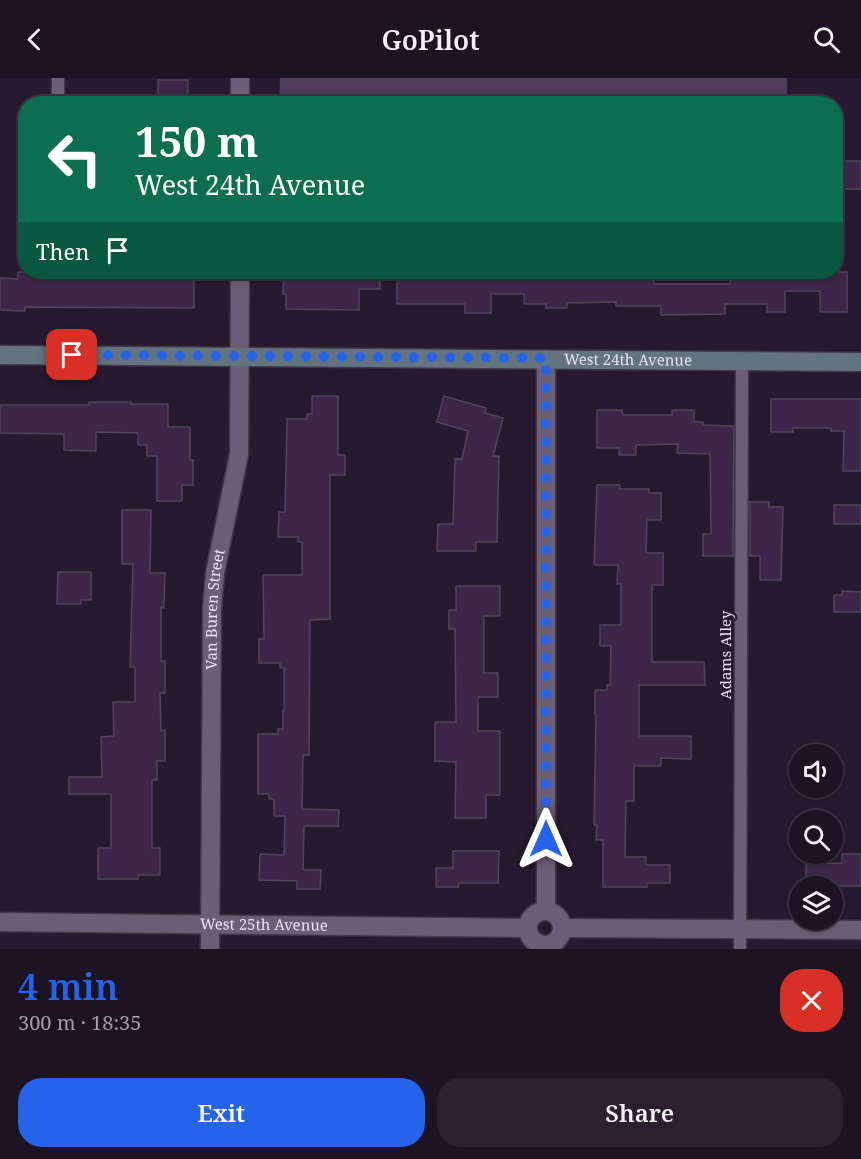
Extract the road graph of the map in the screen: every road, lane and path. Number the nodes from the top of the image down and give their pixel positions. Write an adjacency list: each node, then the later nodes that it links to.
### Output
1 (58, 78): 3 (lane)
2 (240, 78): 4 (street)
3 (57, 96)
4 (240, 96)
5 (240, 279): 7 (street, Van Buren Street)
6 (0, 355): 7 (street, West 24th Avenue)
7 (240, 356): 8 (street, West 24th Avenue); 13 (street, Van Buren Street)
8 (546, 358): 9 (street, West 24th Avenue); 11 (street)
9 (742, 361): 10 (street, West 24th Avenue); 16 (lane, Adams Alley)
10 (861, 362)
11 (546, 911): 14 (street); 15 (street)
12 (0, 922): 13 (street, West 25th Avenue)
13 (210, 924): 14 (street, West 25th Avenue); 19 (street, Van Buren Street)
14 (528, 928): 18 (street)
15 (562, 928): 16 (street); 18 (street)
16 (740, 929): 17 (street); 20 (lane, Adams Alley)
17 (861, 930)
18 (546, 947)
19 (210, 949)
20 (740, 949)

